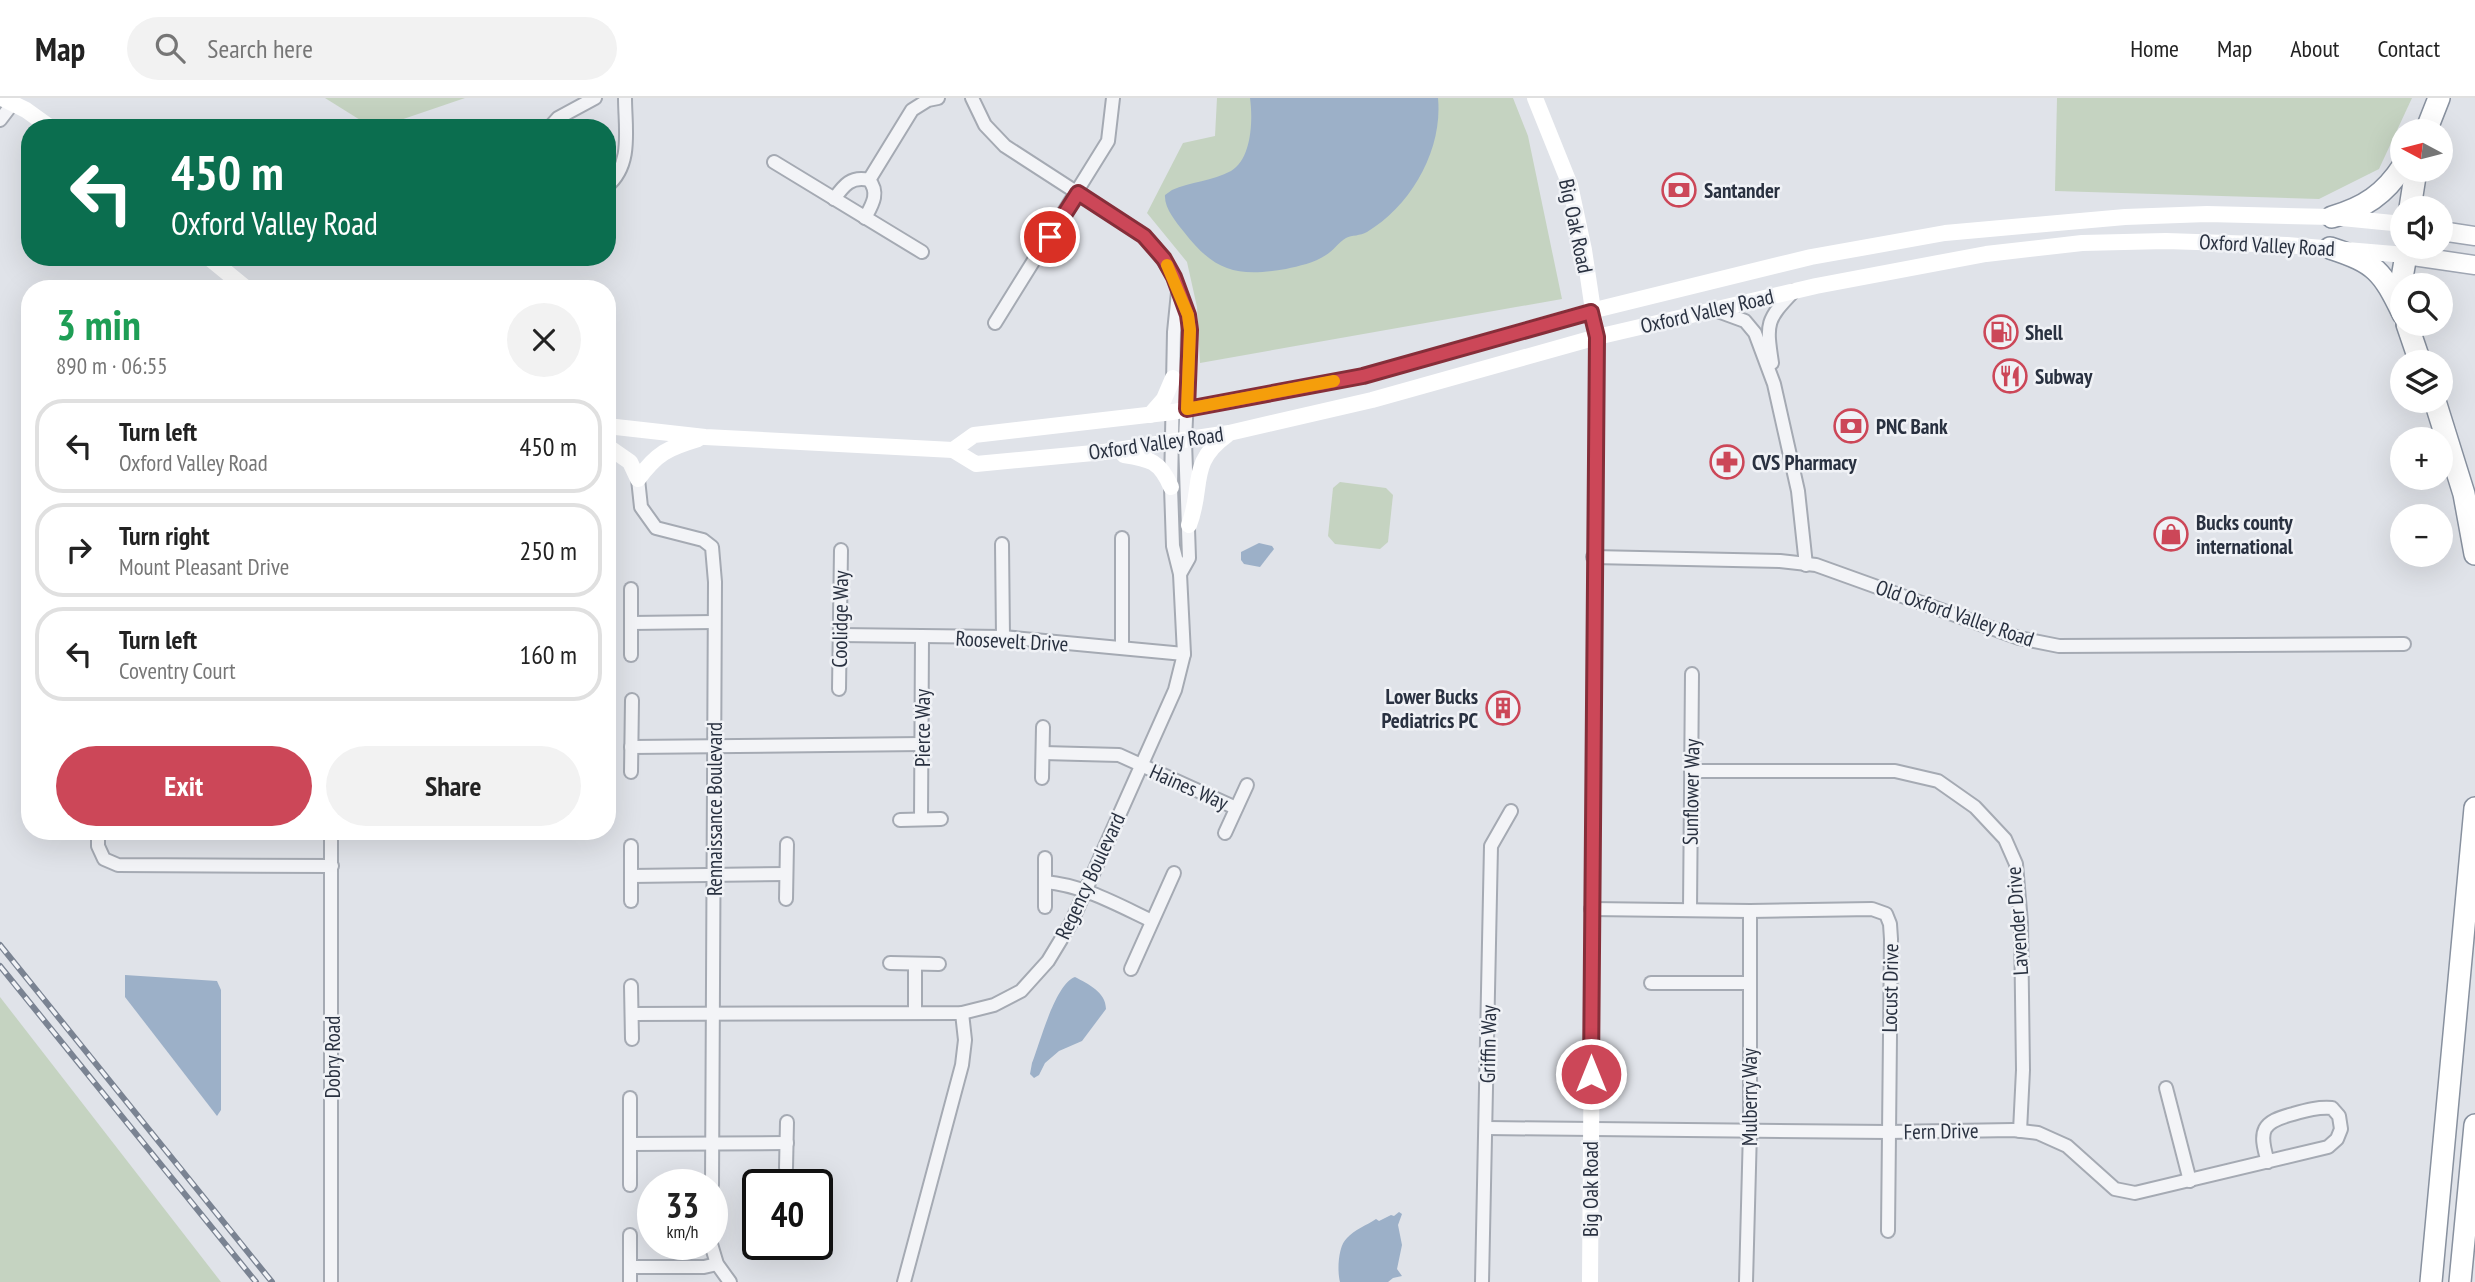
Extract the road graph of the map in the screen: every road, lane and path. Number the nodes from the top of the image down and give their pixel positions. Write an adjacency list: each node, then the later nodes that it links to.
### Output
1 (595, 98): 10 (street)
2 (625, 98): 14 (street)
3 (938, 98): 15 (street)
4 (972, 98): 17 (street)
5 (1113, 98): 17 (street)
6 (1535, 98): 35 (main road, Big Oak Road)
7 (2439, 98): 11 (highway)
8 (5, 99): 9 (main road); 12 (street)
9 (38, 119)
10 (557, 119)
11 (2430, 119)
12 (0, 120)
13 (774, 162): 18 (street)
14 (616, 177)
15 (869, 180): 18 (street); 20 (street)
16 (2392, 182): 19 (highway)
17 (1078, 193): 33 (street); 36 (street)
18 (834, 199): 20 (street)
19 (2332, 217): 21 (main road, Oxford Valley Road); 35 (main road, Oxford Valley Road)
20 (865, 218): 26 (street)
21 (2390, 223)
22 (2453, 233): 23 (main road)
23 (2475, 236)
24 (2330, 248): 25 (main road, Oxford Valley Road); 31 (highway); 32 (main road, Oxford Valley Road)
25 (2390, 250)
26 (922, 252)
27 (2445, 259): 28 (main road, Oxford Valley Road)
28 (2475, 265)
29 (219, 266): 30 (main road)
30 (236, 280)
31 (2390, 288)
32 (1794, 291): 34 (main road, Oxford Valley Road); 39 (street)
33 (1178, 292): 38 (street); 40 (street)
34 (1715, 310): 37 (main road, Oxford Valley Road); 39 (street)
35 (1591, 312): 37 (main road, Big Oak Road); 40 (main road, Oxford Valley Road)
36 (995, 323)
37 (1597, 337): 44 (main road, Oxford Valley Road); 57 (main road, Big Oak Road)
38 (1173, 378): 40 (street); 42 (main road)
39 (1774, 384): 58 (street)
40 (1180, 411): 42 (main road, Oxford Valley Road); 46 (street)
41 (2439, 413): 56 (highway)
42 (1150, 415): 47 (main road, Oxford Valley Road)
43 (616, 427): 45 (main road, Oxford Valley Road)
44 (1229, 433): 46 (main road, Oxford Valley Road); 52 (main road)
45 (705, 437): 47 (main road, Oxford Valley Road); 50 (main road)
46 (1179, 442): 49 (main road, Oxford Valley Road); 51 (street, Regency Boulevard); 52 (street, Regency Boulevard)
47 (953, 450): 49 (main road, Oxford Valley Road)
48 (616, 452): 50 (main road)
49 (1104, 452): 51 (main road)
50 (639, 479): 61 (street, Rennaissance Boulevard)
51 (1171, 487): 59 (street, Regency Boulevard)
52 (1189, 525): 59 (street, Regency Boulevard)
53 (1122, 538): 67 (street)
54 (1002, 544): 65 (street)
55 (841, 550): 63 (street, Coolidge Way)
56 (2475, 554)
57 (1593, 557): 58 (street, Old Oxford Valley Road); 105 (main road, Big Oak Road)
58 (1806, 565): 66 (street, Old Oxford Valley Road)
59 (1180, 574): 68 (street, Regency Boulevard)
60 (631, 589): 62 (street)
61 (715, 622): 62 (street); 75 (street, Rennaissance Boulevard)
62 (631, 623): 69 (street)
63 (840, 635): 64 (street, Roosevelt Drive); 71 (street, Coolidge Way)
64 (922, 637): 65 (street, Roosevelt Drive); 74 (street, Pierce Way)
65 (1003, 638): 67 (street, Roosevelt Drive)
66 (2404, 644)
67 (1122, 648): 68 (street, Roosevelt Drive)
68 (1184, 653): 78 (street, Regency Boulevard)
69 (631, 655)
70 (1692, 674): 79 (street, Sunflower Way)
71 (839, 689)
72 (632, 700): 76 (street)
73 (1044, 727): 77 (street)
74 (922, 744): 75 (street); 86 (street, Pierce Way)
75 (714, 746): 76 (street); 98 (street, Rennaissance Boulevard)
76 (631, 747): 80 (street)
77 (1043, 753): 78 (street, Haines Way); 81 (street)
78 (1141, 765): 83 (street, Haines Way); 101 (street, Regency Boulevard)
79 (1691, 771): 106 (street, Sunflower Way); 128 (street, Lavender Drive)
80 (631, 772)
81 (1042, 778)
82 (1247, 785): 83 (street)
83 (1236, 808): 89 (street)
84 (2475, 808): 150 (highway)
85 (1511, 811): 125 (street, Griffin Way)
86 (921, 819): 87 (street); 88 (street)
87 (941, 819)
88 (900, 820)
89 (1225, 834)
90 (98, 840): 95 (street)
91 (331, 840): 95 (street, Dobry Road)
92 (786, 844): 97 (street)
93 (631, 846): 99 (street)
94 (1045, 858): 100 (street)
95 (331, 866): 143 (street, Dobry Road)
96 (1174, 873): 108 (street)
97 (786, 874): 98 (street); 102 (street)
98 (713, 875): 99 (street); 116 (street, Rennaissance Boulevard)
99 (631, 876): 103 (street)
100 (1045, 881): 101 (street); 104 (street)
101 (1086, 891): 108 (street); 118 (street, Regency Boulevard)
102 (786, 899)
103 (631, 901)
104 (1045, 907)
105 (1591, 909): 106 (street, Locust Drive); 126 (main road, Big Oak Road)
106 (1690, 910): 107 (street, Locust Drive)
107 (1750, 911): 114 (street, Mulberry Way); 129 (street, Locust Drive)
108 (1152, 921): 112 (street)
109 (890, 963): 110 (street)
110 (915, 964): 111 (street); 117 (street)
111 (939, 964)
112 (1131, 970)
113 (1651, 982): 114 (street)
114 (1750, 983): 127 (street, Mulberry Way)
115 (631, 986): 119 (street)
116 (713, 1013): 117 (street, Regency Boulevard); 119 (street, Regency Boulevard); 132 (street, Rennaissance Boulevard)
117 (915, 1013): 118 (street, Regency Boulevard)
118 (962, 1013): 146 (street)
119 (632, 1014): 120 (street)
120 (632, 1039)
121 (2166, 1088): 136 (street)
122 (630, 1098): 131 (street)
123 (787, 1122): 130 (street)
124 (2475, 1125): 151 (highway)
125 (1487, 1128): 126 (street, Fern Drive); 147 (street, Griffin Way)
126 (1591, 1129): 127 (street, Fern Drive); 148 (main road, Big Oak Road)
127 (1749, 1130): 129 (street, Fern Drive); 149 (street, Mulberry Way)
128 (2020, 1131): 129 (street, Fern Drive); 136 (street, Fern Drive)
129 (1888, 1132): 138 (street, Locust Drive)
130 (787, 1143): 132 (street); 134 (street)
131 (631, 1144): 132 (street); 137 (street)
132 (712, 1144): 135 (street, Rennaissance Boulevard)
133 (2267, 1162): 133 (street, Fern Drive); 136 (street, Fern Drive)
134 (786, 1168)
135 (712, 1169)
136 (2190, 1181)
137 (630, 1185)
138 (1888, 1231)
139 (630, 1235): 142 (street)
140 (717, 1260): 141 (street)
141 (718, 1264): 142 (street); 145 (street)
142 (630, 1267): 144 (street)
143 (331, 1282)
144 (630, 1282)
145 (730, 1282)
146 (904, 1282)
147 (1482, 1282)
148 (1590, 1282)
149 (1746, 1282)
150 (2431, 1282)
151 (2460, 1282)

